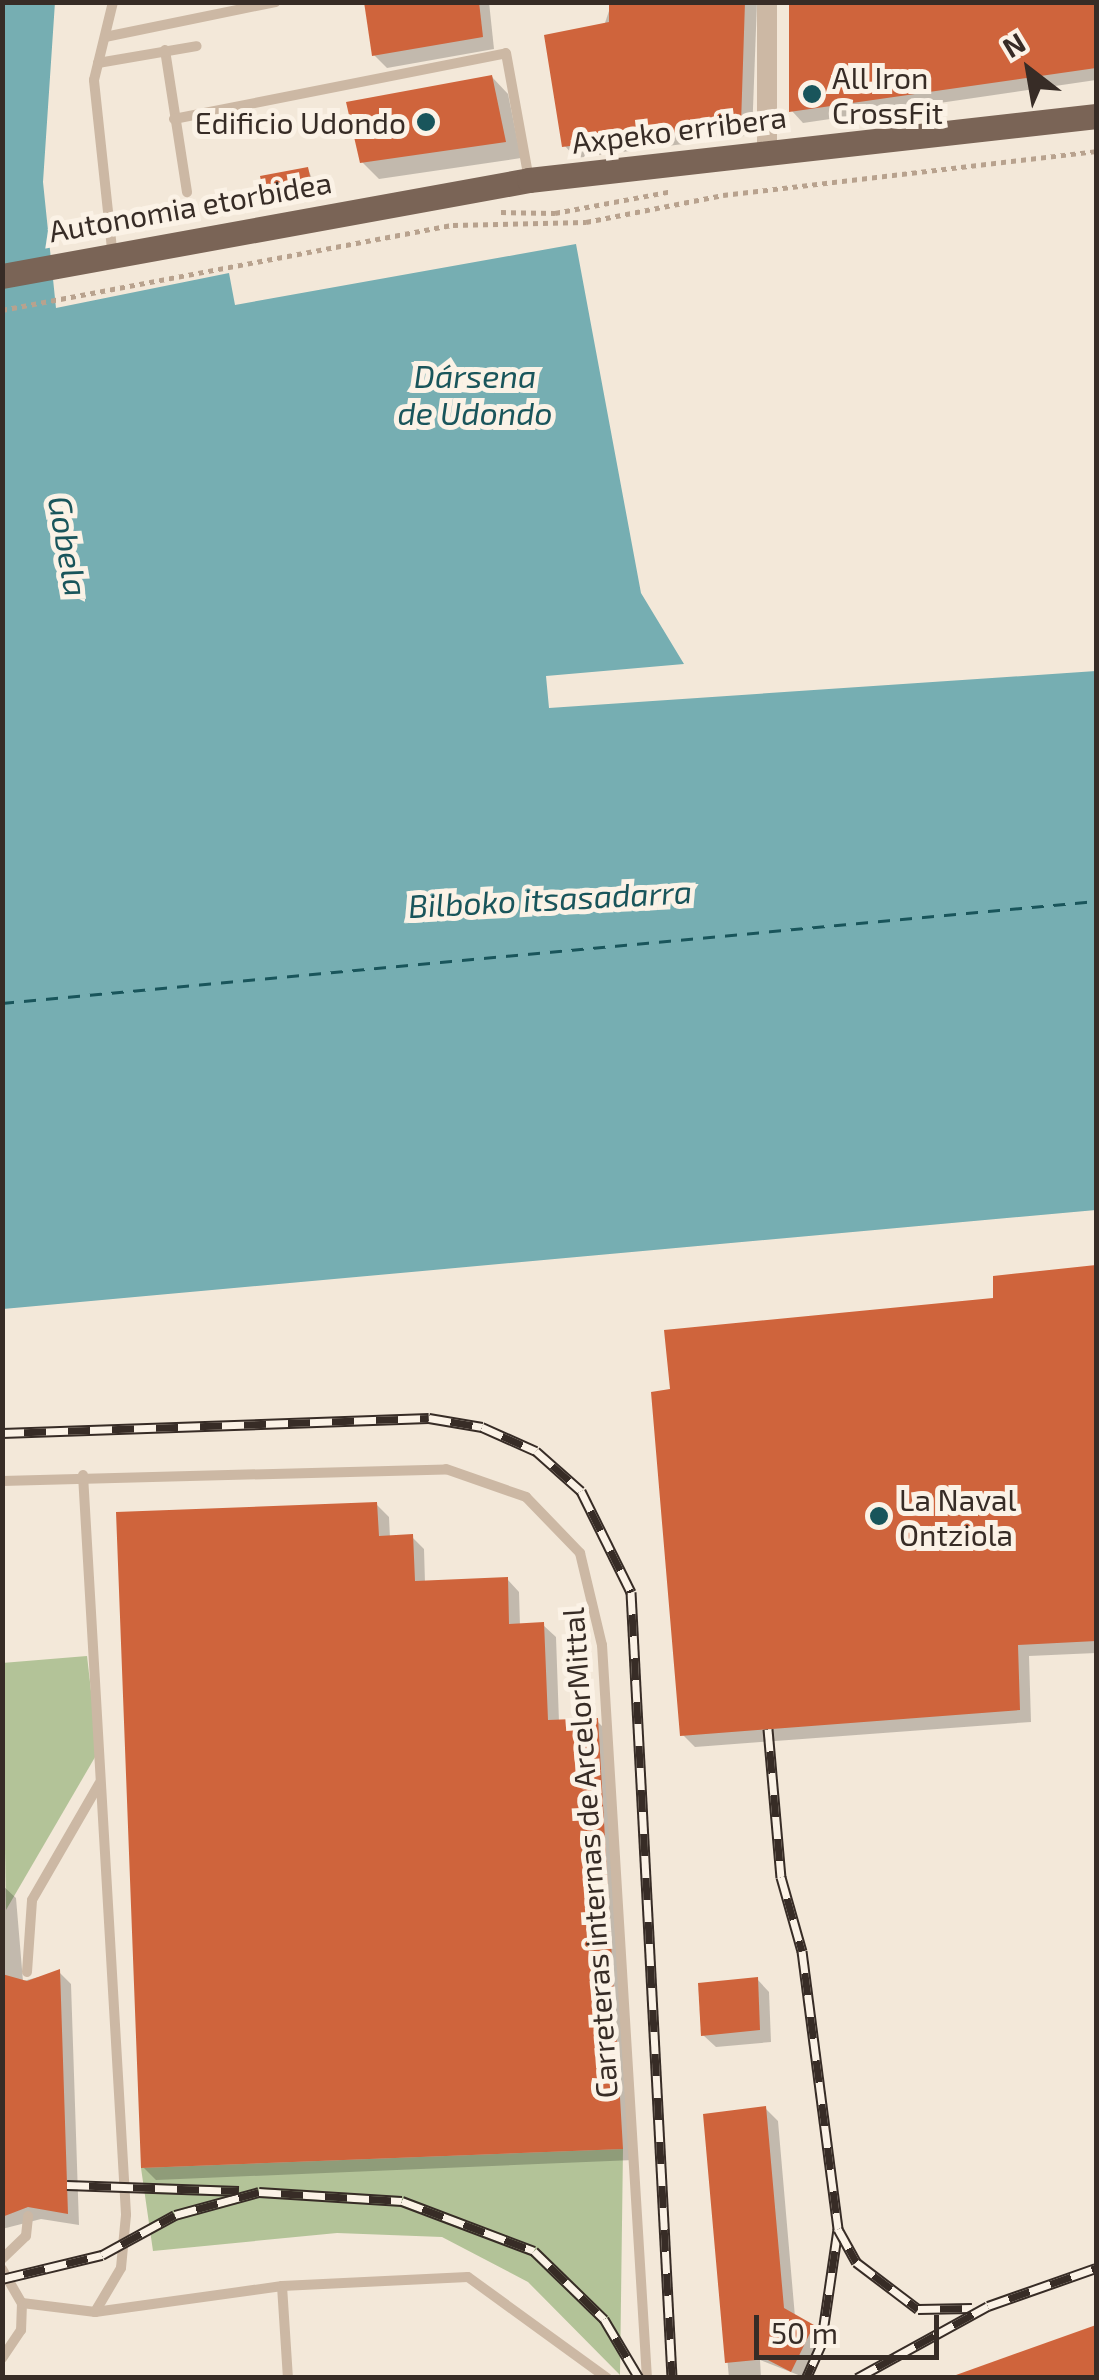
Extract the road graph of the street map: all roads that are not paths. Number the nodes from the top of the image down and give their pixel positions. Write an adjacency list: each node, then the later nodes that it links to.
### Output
1 (113, 2): 4 (lane)
2 (275, 2): 4 (lane)
3 (767, 2): 10 (street)
4 (105, 38): 7 (lane)
5 (197, 46): 6 (lane)
6 (165, 50): 7 (lane); 9 (lane)
7 (98, 62): 14 (lane)
8 (1096, 116): 10 (main road, Axpeko erribera)
9 (174, 119): 11 (lane); 12 (lane)
10 (766, 150): 11 (main road, Axpeko erribera)
11 (530, 180): 13 (main road, Axpeko erribera)
12 (187, 192)
13 (391, 204): 14 (main road, Autonomia etorbidea)
14 (112, 249): 15 (main road, Autonomia etorbidea)
15 (2, 276)
16 (84, 1475): 17 (lane, Carreteras internas de ArcelorMittal); 18 (lane); 29 (lane, Carreteras internas de ArcelorMittal)
17 (2, 1481)
18 (100, 1784): 19 (lane); 25 (lane)
19 (26, 1972)
20 (28, 2216): 21 (lane)
21 (2, 2259)
22 (2, 2269): 24 (lane)
23 (282, 2286): 25 (lane); 27 (lane); 28 (lane)
24 (22, 2302): 25 (lane); 26 (lane)
25 (95, 2312)
26 (2, 2358)
27 (288, 2378)
28 (606, 2378)
29 (648, 2378)

